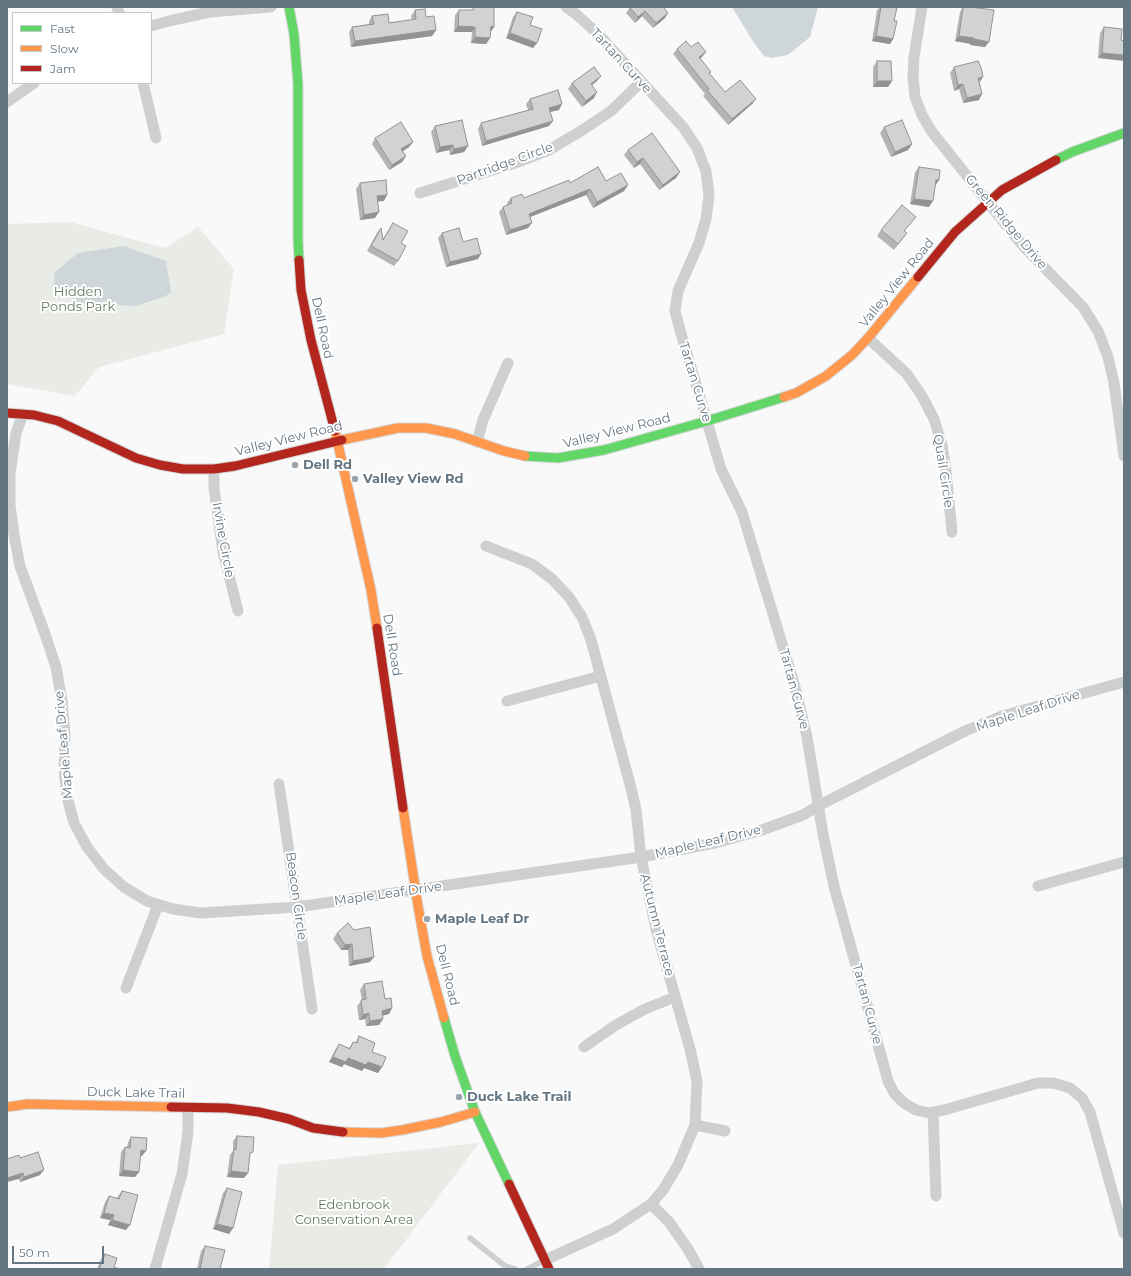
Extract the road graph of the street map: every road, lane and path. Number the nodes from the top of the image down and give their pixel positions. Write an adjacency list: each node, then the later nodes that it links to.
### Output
1 (271, 7): 5 (street)
2 (289, 7): 19 (street, Dell Road)
3 (566, 7): 6 (street, Tartan Curve)
4 (922, 7): 13 (street, Green Ridge Drive)
5 (152, 26)
6 (641, 82): 12 (street, Partridge Circle); 18 (street, Tartan Curve)
7 (33, 84): 9 (street)
8 (143, 84): 11 (street)
9 (7, 102)
10 (1124, 133): 13 (street, Valley View Road)
11 (156, 138)
12 (420, 193)
13 (988, 203): 14 (street, Valley View Road); 21 (street, Green Ridge Drive)
14 (868, 338): 18 (street, Valley View Road); 23 (street, Quail Circle)
15 (508, 363): 20 (street)
16 (7, 413): 17 (street, Valley View Road)
17 (23, 414): 22 (street, Valley View Road); 35 (street, Maple Leaf Drive)
18 (707, 421): 20 (street, Valley View Road); 30 (street, Tartan Curve)
19 (336, 441): 20 (street, Valley View Road); 22 (street, Valley View Road); 34 (street, Dell Road)
20 (478, 442)
21 (1124, 456)
22 (214, 469): 25 (street, Irvine Circle)
23 (952, 532)
24 (486, 546): 26 (street, Autumn Terrace)
25 (238, 611)
26 (601, 676): 28 (street); 31 (street, Autumn Terrace)
27 (1124, 682): 30 (street, Maple Leaf Drive)
28 (507, 701)
29 (279, 784): 36 (street, Beacon Circle)
30 (818, 806): 31 (street, Maple Leaf Drive); 44 (street, Tartan Curve)
31 (641, 857): 34 (street, Maple Leaf Drive); 38 (street, Autumn Terrace)
32 (1124, 862): 33 (street)
33 (1038, 886)
34 (416, 890): 36 (street, Maple Leaf Drive); 43 (street, Dell Road)
35 (158, 905): 36 (street, Maple Leaf Drive); 37 (street)
36 (297, 907): 39 (street, Beacon Circle)
37 (126, 988)
38 (675, 997): 40 (street); 45 (street, Autumn Terrace)
39 (312, 1008)
40 (584, 1047)
41 (7, 1107): 42 (street, Duck Lake Trail)
42 (188, 1108): 43 (street, Duck Lake Trail); 52 (street)
43 (475, 1112): 51 (street, Dell Road)
44 (933, 1112): 47 (street); 49 (street, Tartan Curve)
45 (695, 1125): 46 (street); 48 (street, Autumn Terrace)
46 (725, 1131)
47 (936, 1196)
48 (651, 1204): 51 (street, Autumn Terrace); 55 (street)
49 (1124, 1233)
50 (470, 1238): 53 (lane)
51 (547, 1265): 54 (lane)
52 (155, 1269)
53 (515, 1269)
54 (527, 1269)
55 (699, 1269)

